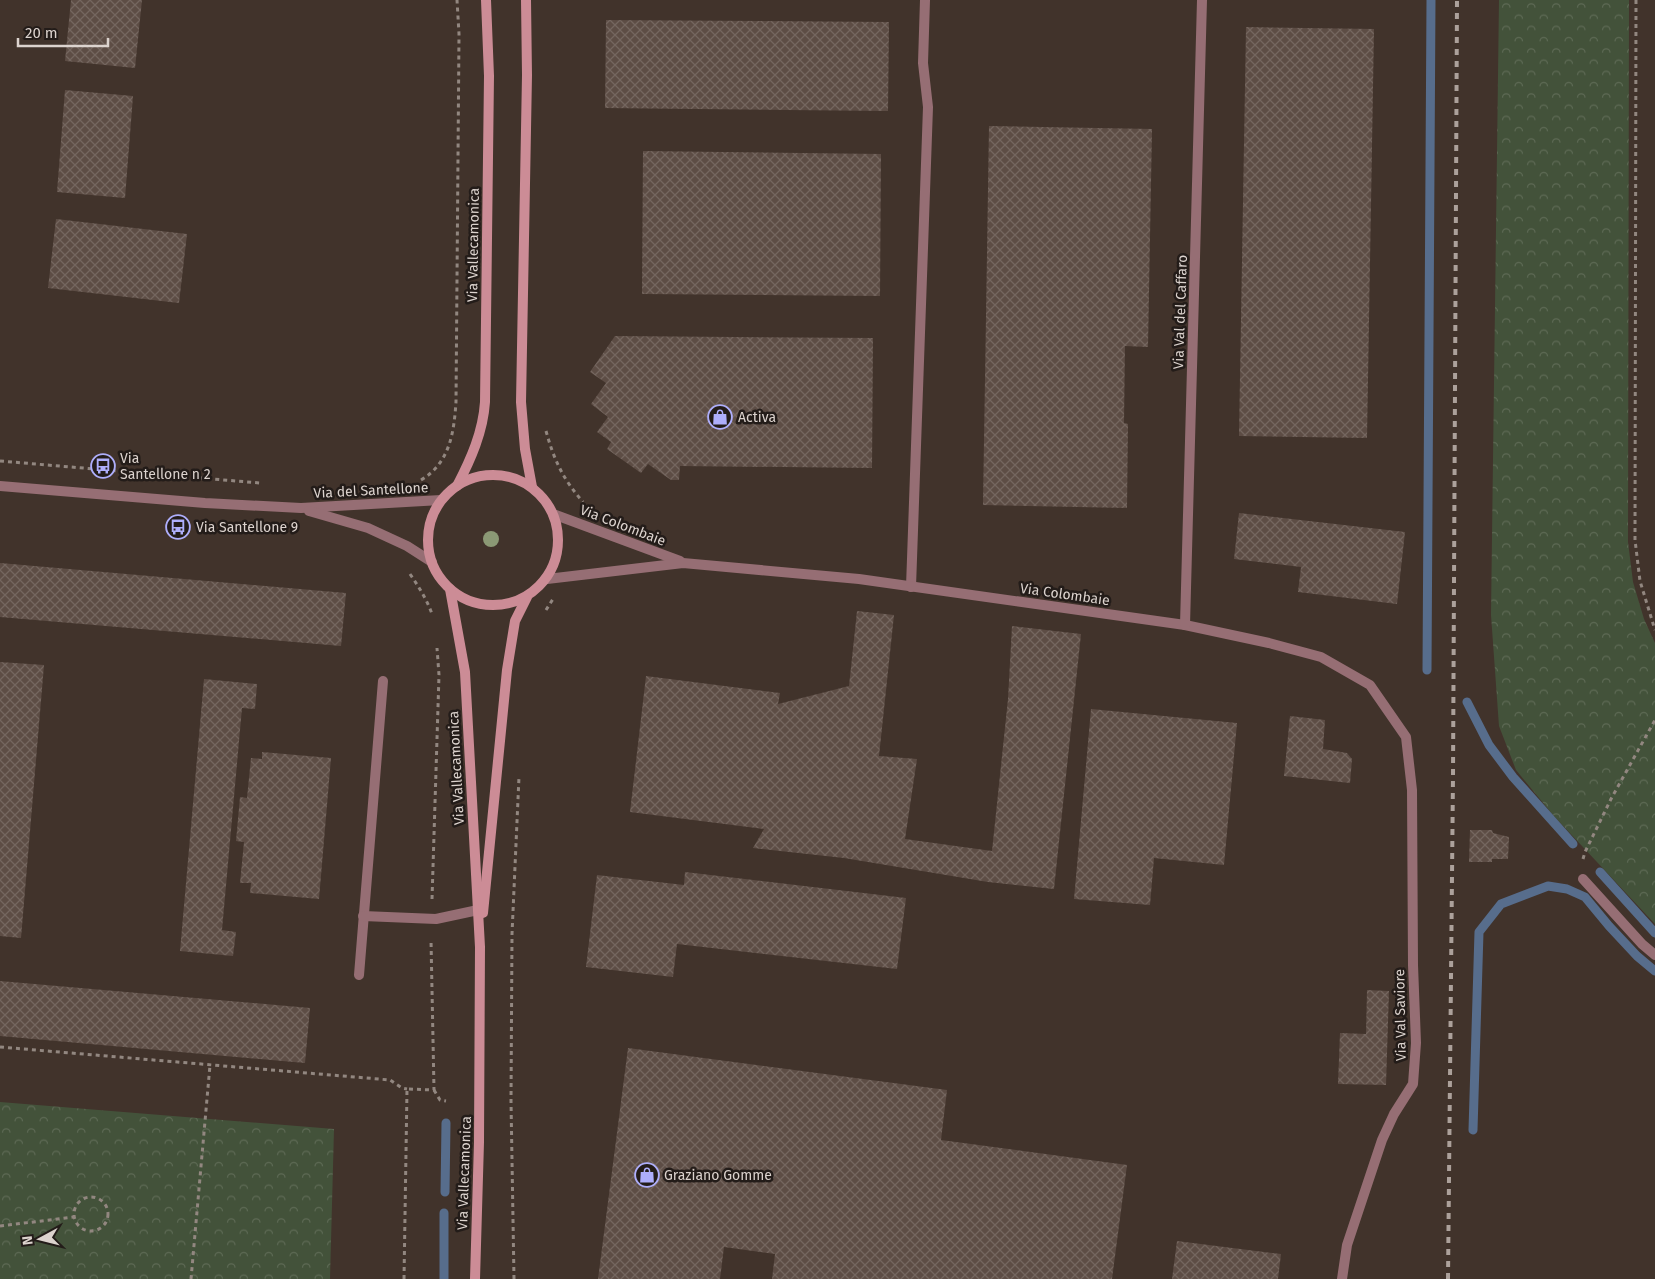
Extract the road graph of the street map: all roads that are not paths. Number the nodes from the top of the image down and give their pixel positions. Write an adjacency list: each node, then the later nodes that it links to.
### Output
1 (486, 0): 6 (main road, Via Vallecamonica)
2 (526, 0): 7 (main road)
3 (925, 0): 14 (street)
4 (1202, 0): 17 (street, Via Val del Caffaro)
5 (0, 486): 9 (street, Via del Santellone)
6 (457, 486): 7 (main road); 8 (main road)
7 (532, 487): 10 (main road)
8 (441, 500): 9 (street, Via del Santellone); 11 (main road)
9 (301, 508): 11 (street, Via del Santellone)
10 (553, 514): 12 (street, Via Colombaie); 13 (main road)
11 (432, 562): 15 (main road)
12 (683, 563): 13 (street, Via Colombaie); 14 (street, Via Colombaie)
13 (547, 579): 16 (main road)
14 (912, 586): 17 (street, Via Colombaie)
15 (450, 589): 16 (main road); 21 (main road, Via Vallecamonica)
16 (527, 597): 23 (main road, Via Vallecamonica)
17 (1185, 625): 19 (street, Via Colombaie)
18 (383, 682): 22 (street)
19 (1406, 737): 27 (street, Via Val Saviore)
20 (1583, 879): 24 (street)
21 (478, 910): 22 (street); 23 (main road, Via Vallecamonica)
22 (363, 916): 25 (street)
23 (480, 947): 26 (main road, Via Vallecamonica)
24 (1655, 955)
25 (358, 976)
26 (475, 1279)
27 (1342, 1279)

